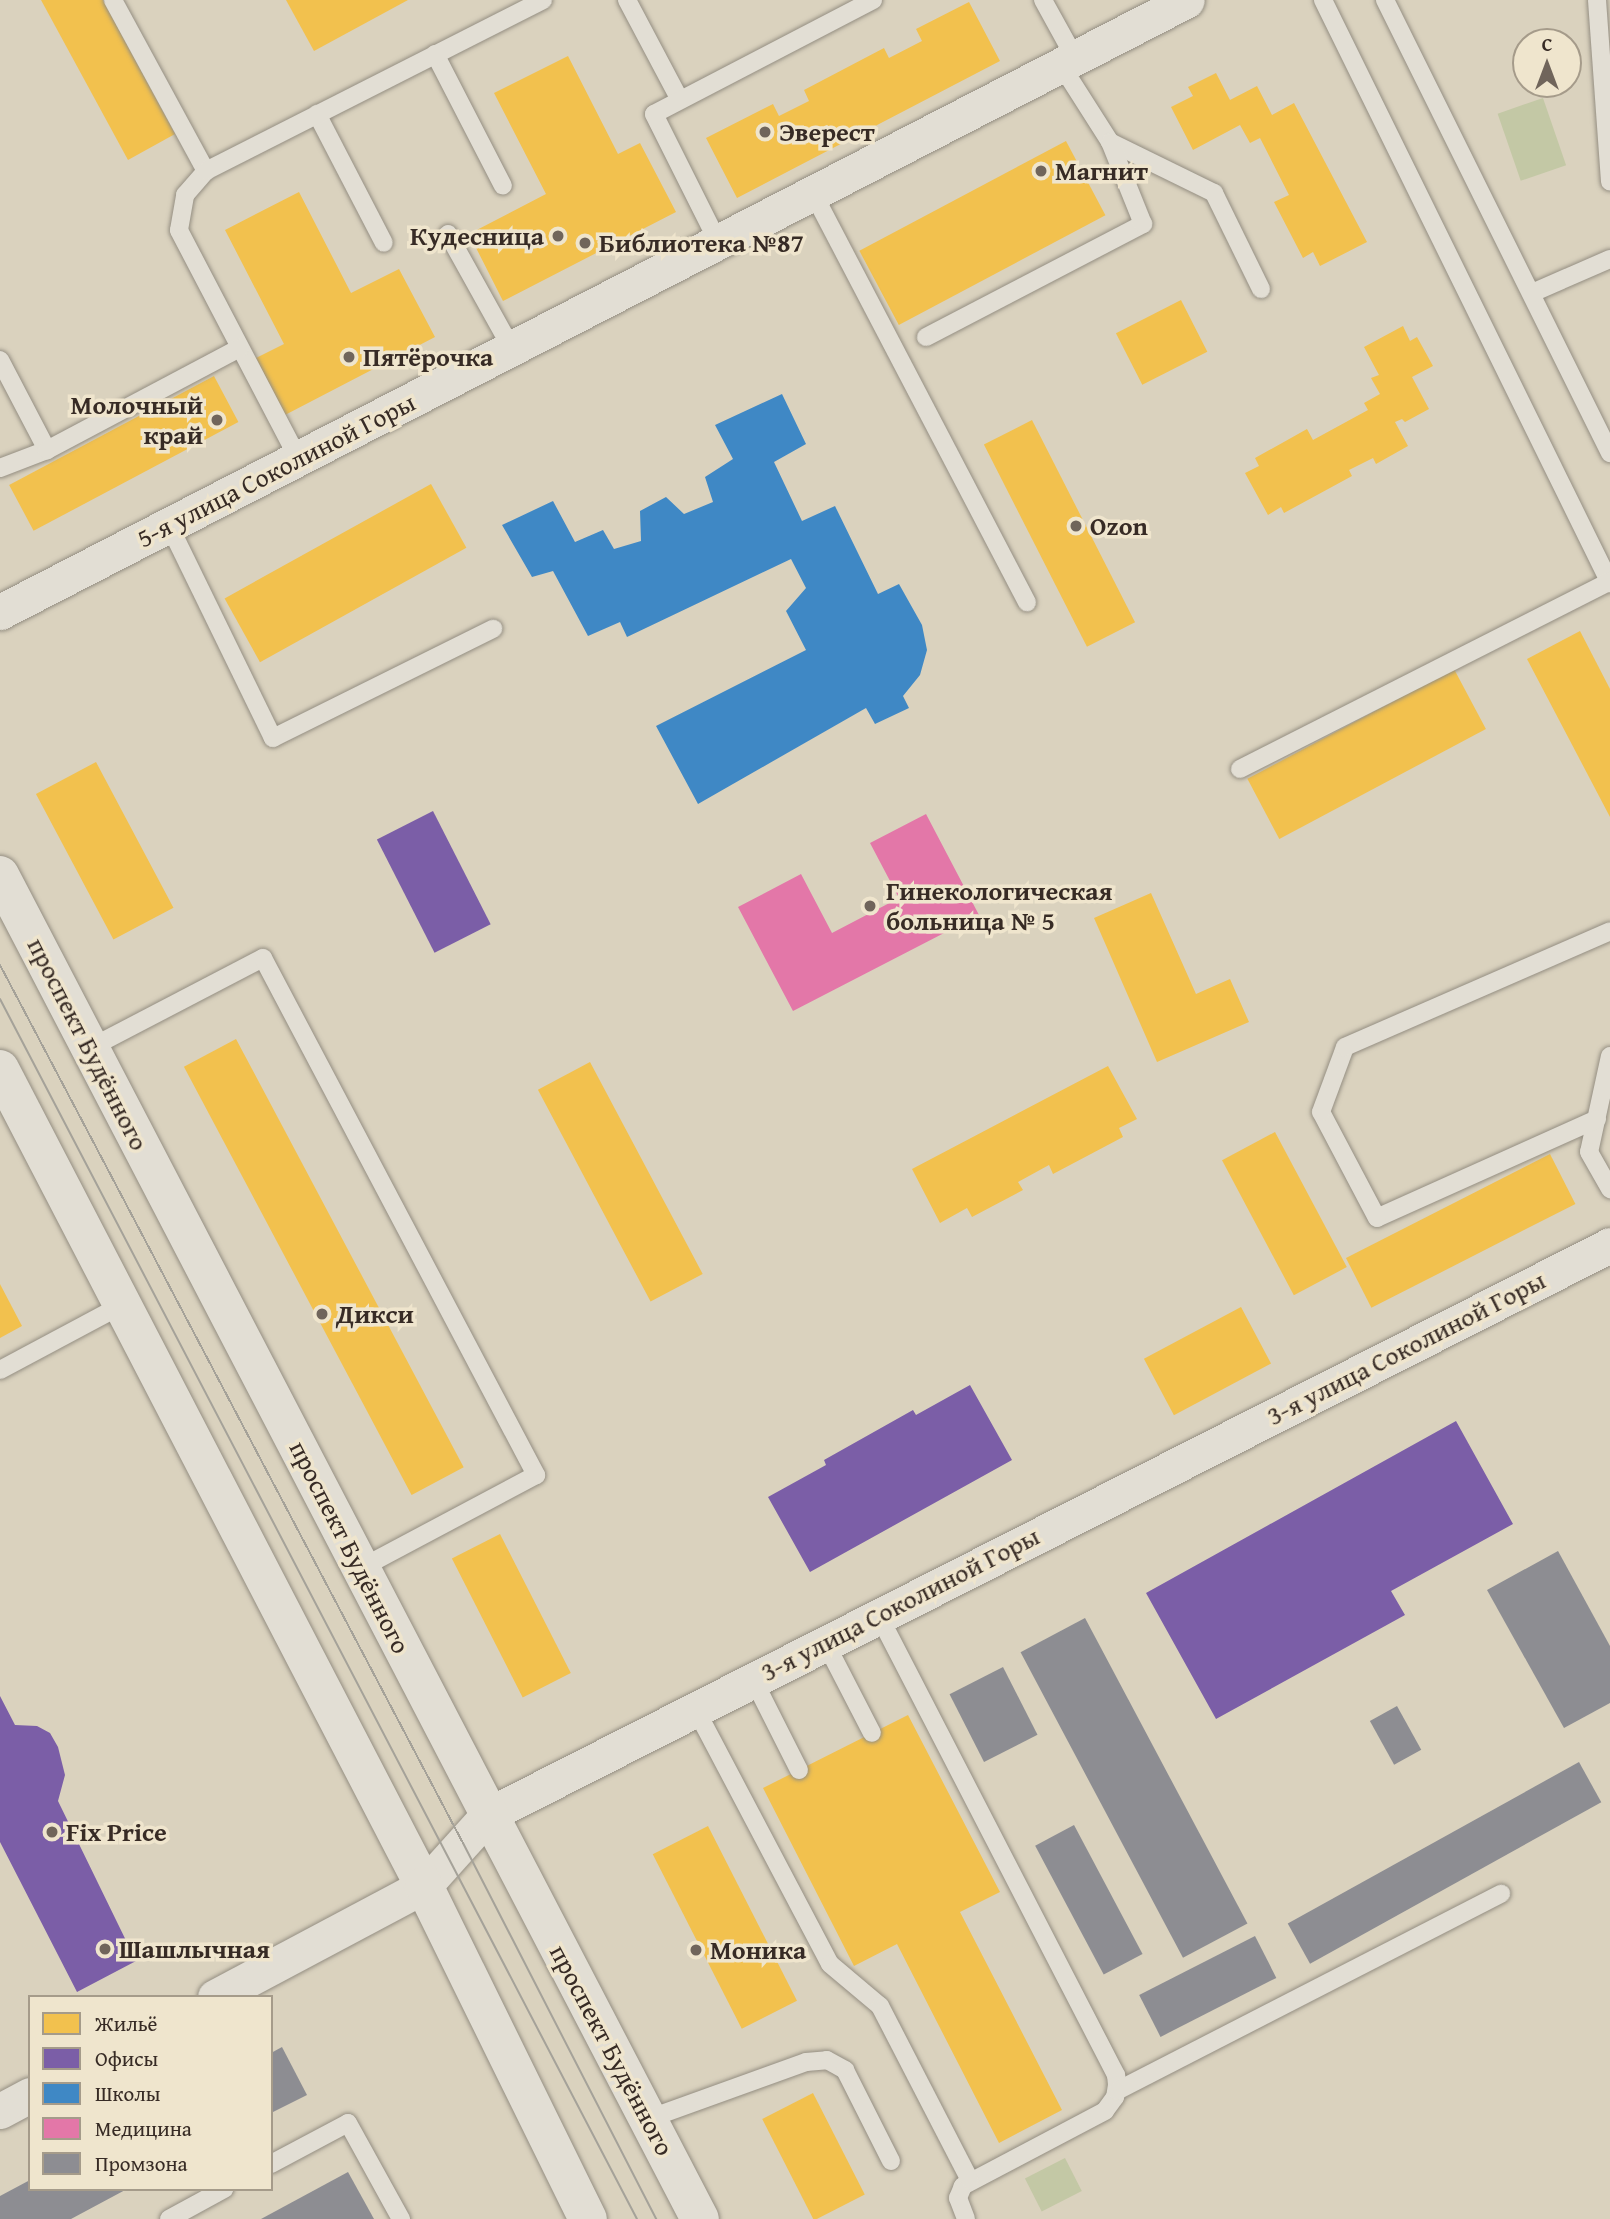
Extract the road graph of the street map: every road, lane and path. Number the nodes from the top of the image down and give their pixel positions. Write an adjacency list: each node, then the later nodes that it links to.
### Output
1 (113, 0): 15 (lane)
2 (543, 0): 10 (lane)
3 (627, 0): 12 (lane)
4 (871, 0): 12 (lane)
5 (1043, 0): 11 (lane)
6 (1323, 0): 34 (lane)
7 (1385, 0): 24 (lane)
8 (1597, 0): 16 (lane)
9 (1168, 4): 11 (street, 5-я улица Соколиной Горы)
10 (435, 54): 13 (lane); 17 (lane)
11 (1068, 61): 14 (lane); 18 (street, 5-я улица Соколиной Горы)
12 (680, 100): 20 (lane)
13 (317, 114): 15 (lane); 21 (lane)
14 (1110, 142): 23 (lane); 25 (lane)
15 (206, 171): 26 (lane)
16 (1610, 182)
17 (503, 186)
18 (813, 193): 20 (street, 5-я улица Соколиной Горы); 35 (lane)
19 (447, 234): 27 (lane)
20 (718, 242): 27 (street, 5-я улица Соколиной Горы)
21 (384, 243)
22 (1610, 259): 24 (lane)
23 (1261, 289)
24 (1532, 293): 30 (lane)
25 (926, 337)
26 (240, 348): 29 (lane); 31 (lane)
27 (512, 349): 31 (street, 5-я улица Соколиной Горы)
28 (0, 360): 29 (lane)
29 (47, 450): 32 (lane)
30 (1610, 453)
31 (298, 458): 33 (street, 5-я улица Соколиной Горы)
32 (0, 468)
33 (169, 525): 36 (street, 5-я улица Соколиной Горы); 37 (lane)
34 (1610, 582): 38 (lane)
35 (1027, 603)
36 (0, 612)
37 (493, 629)
38 (1240, 769)
39 (0, 874): 41 (main road, проспект Будённого)
40 (1610, 931): 44 (lane)
41 (90, 1048): 49 (main road, проспект Будённого); 49 (lane)
42 (1610, 1056): 44 (lane)
43 (0, 1069): 47 (main road)
44 (1597, 1119): 45 (lane)
45 (1610, 1189)
46 (1610, 1245): 50 (street, 3-я улица Соколиной Горы)
47 (120, 1306): 48 (lane); 57 (main road)
48 (0, 1370)
49 (361, 1567): 56 (main road, проспект Будённого)
50 (879, 1616): 51 (street, 3-я улица Соколиной Горы); 60 (lane)
51 (825, 1643): 52 (street, 3-я улица Соколиной Горы); 54 (lane)
52 (752, 1679): 53 (street, 3-я улица Соколиной Горы); 55 (lane)
53 (695, 1708): 56 (street, 3-я улица Соколиной Горы); 64 (lane)
54 (872, 1733)
55 (800, 1770)
56 (488, 1815): 57 (street, 3-я улица Соколиной Горы); 61 (main road, проспект Будённого)
57 (424, 1886): 59 (street, 3-я улица Соколиной Горы); 66 (main road)
58 (1501, 1894): 60 (lane)
59 (219, 1995)
60 (1117, 2091): 64 (lane)
61 (648, 2119): 62 (lane); 69 (main road, проспект Будённого)
62 (891, 2161)
63 (273, 2163): 68 (lane)
64 (970, 2180): 70 (lane)
65 (220, 2191): 67 (lane)
66 (585, 2214)
67 (169, 2219)
68 (401, 2219)
69 (700, 2219)
70 (966, 2219)

